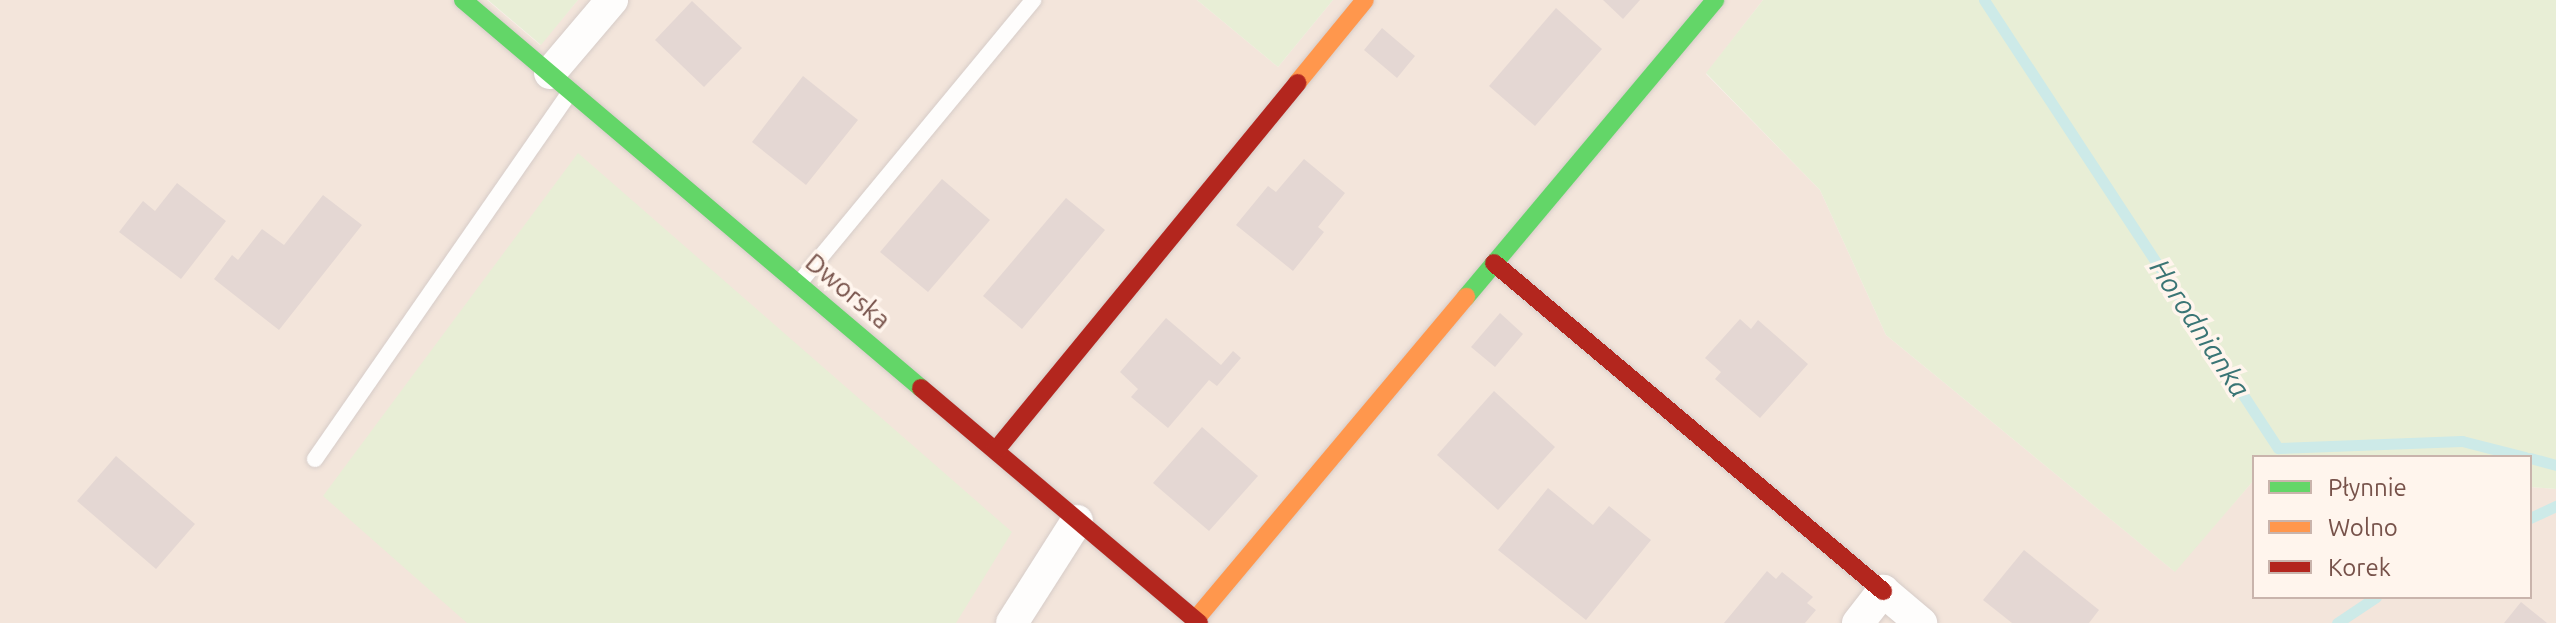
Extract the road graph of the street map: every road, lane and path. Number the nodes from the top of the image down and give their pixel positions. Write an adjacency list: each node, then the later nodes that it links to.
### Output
1 (463, 0): 6 (street, Dworska)
2 (612, 0): 6 (street)
3 (1033, 0): 8 (lane)
4 (1365, 0): 9 (street)
5 (1715, 0): 7 (street)
6 (561, 82): 8 (street, Dworska); 10 (lane)
7 (1494, 263): 12 (street); 13 (street)
8 (799, 283): 9 (street, Dworska)
9 (996, 450): 11 (street, Dworska)
10 (315, 459)
11 (1077, 521): 13 (street, Dworska); 14 (street)
12 (1883, 591): 15 (street); 16 (street)
13 (1197, 622)
14 (1012, 623)
15 (1858, 623)
16 (1921, 623)

